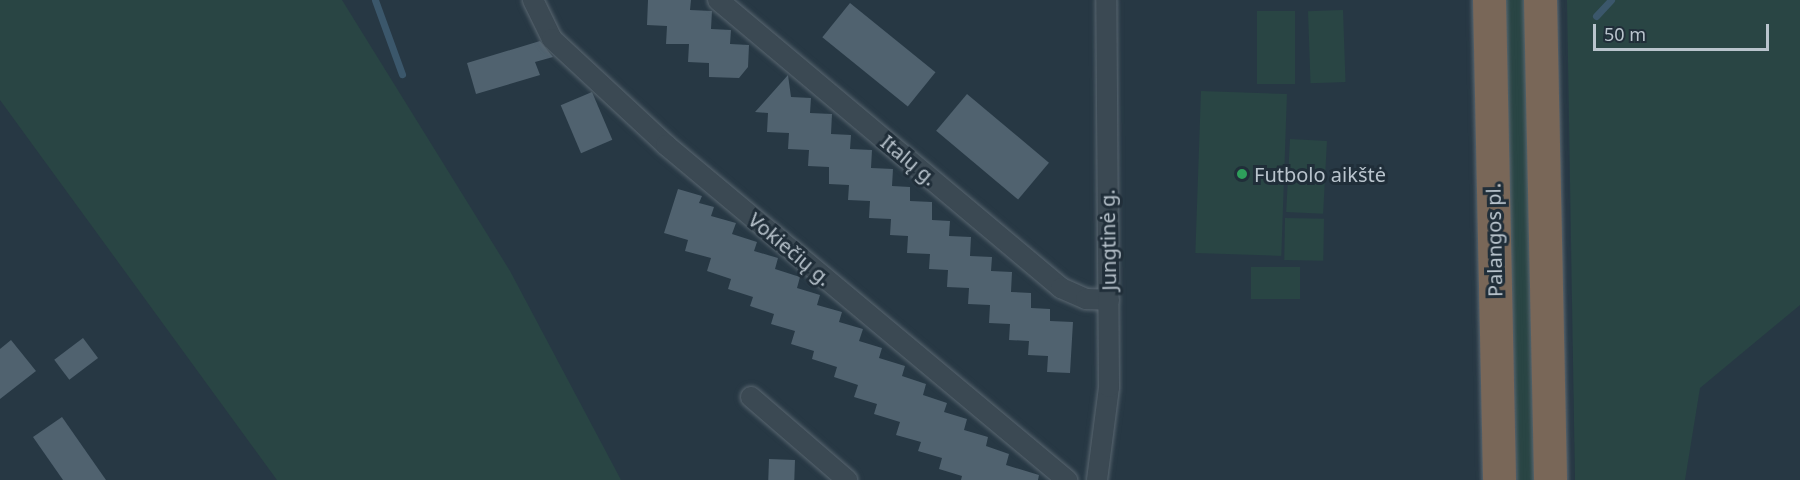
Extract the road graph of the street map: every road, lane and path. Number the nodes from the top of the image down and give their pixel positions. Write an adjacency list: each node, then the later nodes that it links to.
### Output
1 (533, 0): 9 (street, Vokiečių g.)
2 (718, 0): 6 (street, Italų g.)
3 (1106, 0): 6 (street, Jungtinė g.)
4 (1489, 0): 11 (highway, Palangos pl.)
5 (1540, 0): 12 (highway)
6 (1109, 300): 10 (street, Jungtinė g.)
7 (751, 397): 8 (street)
8 (847, 480)
9 (1067, 480)
10 (1097, 480)
11 (1498, 480)
12 (1550, 480)

